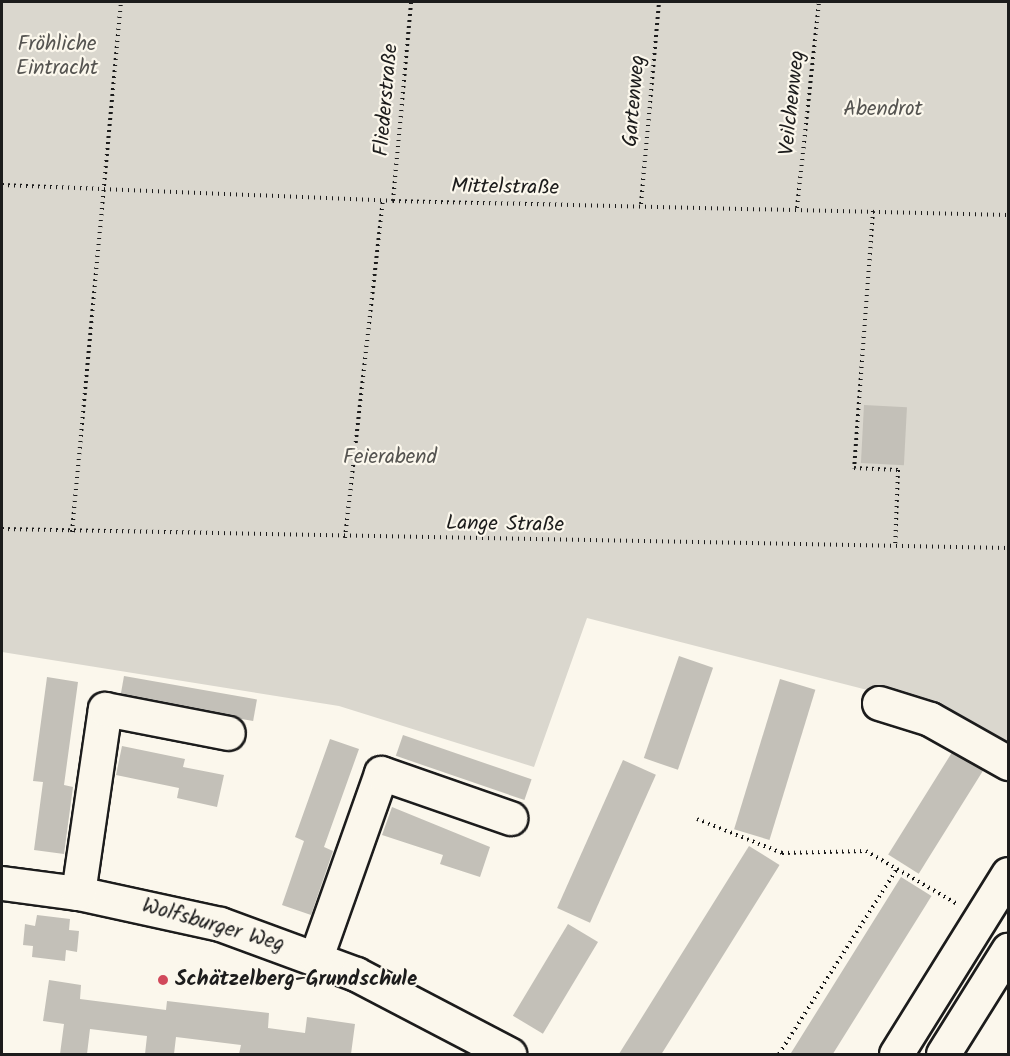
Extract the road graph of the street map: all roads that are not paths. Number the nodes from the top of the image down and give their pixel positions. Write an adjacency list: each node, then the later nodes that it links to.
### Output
1 (879, 703): 3 (street)
2 (228, 733): 7 (street)
3 (1008, 763)
4 (510, 818): 9 (street)
5 (1008, 874): 11 (street)
6 (2, 883): 7 (street, Wolfsburger Weg)
7 (78, 893): 9 (street, Wolfsburger Weg)
8 (1008, 950): 12 (street)
9 (316, 957): 10 (street, Wolfsburger Weg)
10 (509, 1054)
11 (896, 1054)
12 (943, 1054)

